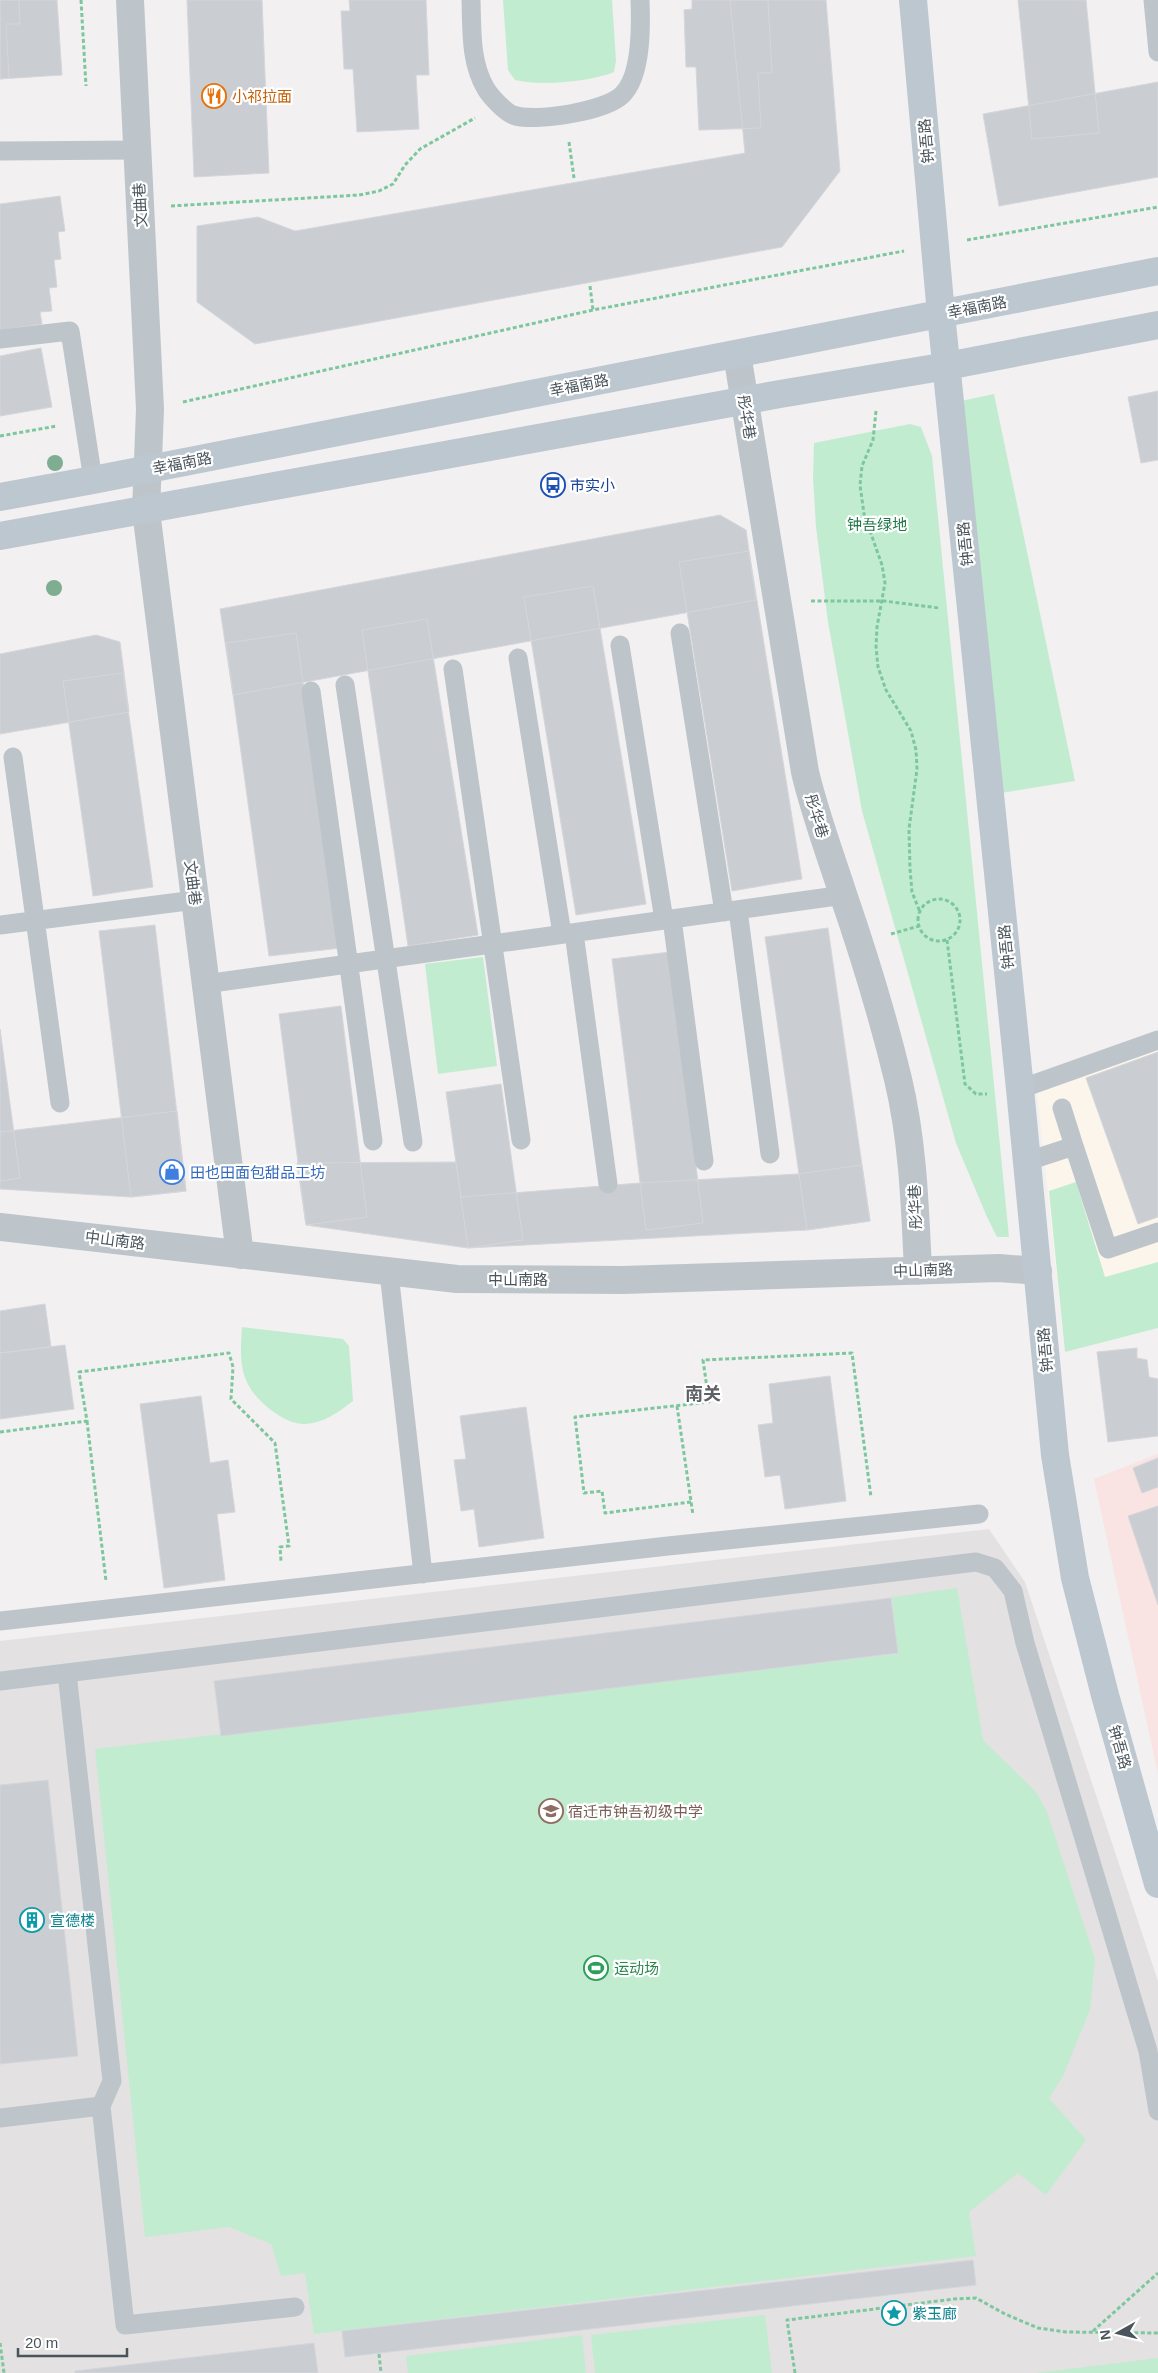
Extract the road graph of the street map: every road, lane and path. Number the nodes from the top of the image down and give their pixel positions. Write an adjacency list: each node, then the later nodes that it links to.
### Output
1 (81, 0): 8 (path)
2 (130, 0): 11 (street, 文曲巷)
3 (471, 0): 9 (lane)
4 (640, 0): 10 (lane)
5 (913, 0): 16 (main road, 钟吾路)
6 (1153, 0): 7 (lane)
7 (1158, 52)
8 (86, 86)
9 (498, 103): 10 (lane); 15 (path)
10 (565, 114): 13 (path)
11 (137, 150): 12 (lane); 15 (street, 文曲巷)
12 (0, 151)
13 (574, 178)
14 (1158, 206): 16 (path)
15 (141, 207): 27 (street, 文曲巷)
16 (935, 245): 19 (path); 20 (main road, 钟吾路)
17 (1158, 271): 20 (main road, 幸福南路)
18 (590, 286): 19 (path)
19 (593, 310): 27 (path)
20 (941, 314): 23 (main road, 幸福南路); 24 (main road, 钟吾路)
21 (1158, 325): 24 (main road)
22 (0, 339): 29 (lane)
23 (737, 354): 26 (street, 彤华巷); 28 (main road, 幸福南路)
24 (947, 366): 25 (main road); 35 (main road, 钟吾路)
25 (877, 377): 26 (main road); 33 (path)
26 (744, 400): 31 (main road); 34 (street, 彤华巷)
27 (150, 410): 28 (street, 文曲巷)
28 (147, 470): 29 (main road, 幸福南路); 31 (street, 文曲巷)
29 (93, 480): 30 (main road, 幸福南路)
30 (0, 496)
31 (146, 511): 32 (main road); 44 (street, 文曲巷)
32 (0, 536)
33 (884, 601): 34 (path); 35 (path); 46 (path)
34 (777, 602): 43 (street, 彤华巷)
35 (972, 614): 57 (main road, 钟吾路)
36 (680, 633): 45 (lane)
37 (620, 645): 47 (lane)
38 (518, 658): 50 (lane)
39 (453, 669): 52 (lane)
40 (345, 685): 53 (lane)
41 (311, 691): 54 (lane)
42 (13, 756): 48 (lane)
43 (844, 895): 45 (lane); 71 (street, 彤华巷)
44 (195, 900): 48 (lane); 55 (street, 文曲巷)
45 (731, 911): 47 (lane); 64 (lane)
46 (920, 912): 51 (path); 51 (path)
47 (668, 920): 50 (lane); 65 (lane)
48 (35, 921): 49 (lane); 58 (lane)
49 (0, 925)
50 (568, 934): 52 (lane); 67 (lane)
51 (947, 940): 57 (path)
52 (492, 944): 53 (lane); 60 (lane)
53 (386, 959): 54 (lane); 62 (lane)
54 (350, 964): 55 (lane); 61 (lane)
55 (205, 984): 70 (street, 文曲巷)
56 (1158, 1040): 57 (lane)
57 (1020, 1089): 66 (main road, 钟吾路)
58 (60, 1103)
59 (1062, 1108): 63 (lane)
60 (521, 1140)
61 (374, 1141)
62 (412, 1142)
63 (1074, 1146): 66 (lane); 69 (lane)
64 (770, 1154)
65 (704, 1161)
66 (1028, 1161): 72 (main road, 钟吾路)
67 (608, 1184)
68 (0, 1227): 70 (street, 中山南路)
69 (1158, 1232)
70 (240, 1255): 73 (street, 中山南路)
71 (918, 1270): 72 (street, 中山南路); 73 (street, 中山南路)
72 (1038, 1271): 87 (main road, 钟吾路)
73 (389, 1273): 81 (lane)
74 (677, 1406): 77 (path); 77 (path); 79 (path)
75 (87, 1421): 76 (path); 82 (path); 83 (path)
76 (0, 1432)
77 (691, 1502): 80 (path)
78 (979, 1514): 79 (lane)
79 (875, 1525): 80 (lane)
80 (698, 1543): 81 (lane)
81 (423, 1574): 82 (lane)
82 (285, 1589): 83 (lane)
83 (109, 1609): 84 (lane)
84 (0, 1621)
85 (67, 1673): 86 (lane); 88 (lane); 89 (lane)
86 (0, 1681)
87 (1158, 1884)
88 (101, 2106): 90 (lane); 92 (lane)
89 (1158, 2112)
90 (0, 2118)
91 (1158, 2273): 93 (path)
92 (295, 2307)
93 (1093, 2332): 94 (path); 99 (path)
94 (1158, 2332)
95 (0, 2343): 97 (path)
96 (379, 2354): 98 (path)
97 (4, 2373)
98 (381, 2373)
99 (795, 2373)

